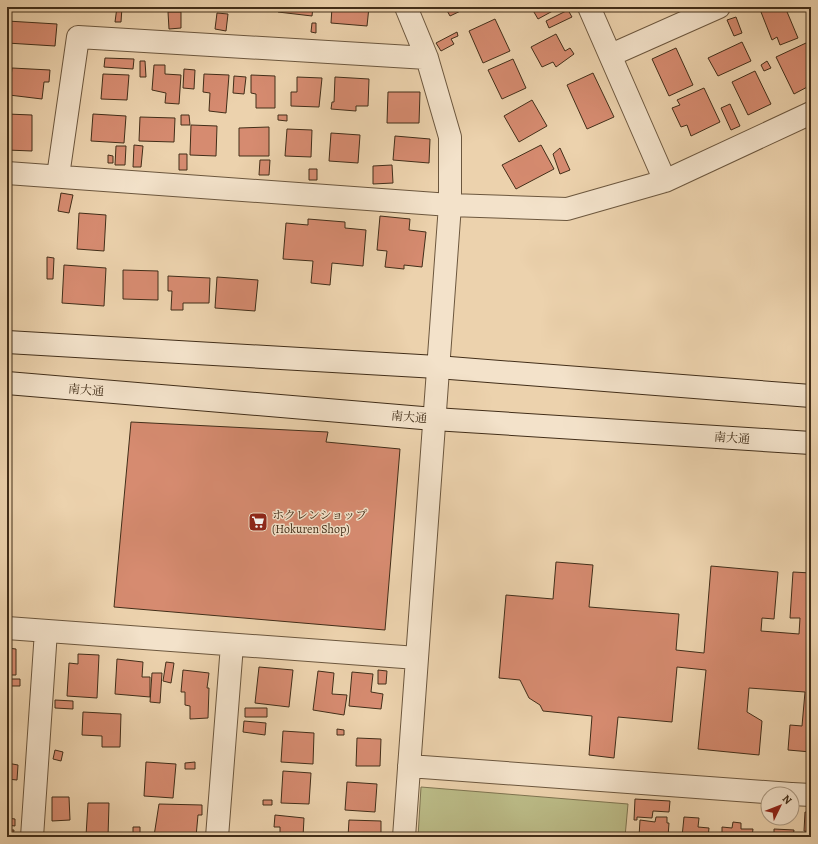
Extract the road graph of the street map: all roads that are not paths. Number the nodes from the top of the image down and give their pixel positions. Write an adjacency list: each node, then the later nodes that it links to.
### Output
1 (406, 7): 5 (street)
2 (589, 7): 4 (street)
3 (719, 7): 4 (street)
4 (611, 55): 9 (street)
5 (427, 58): 8 (street); 10 (street)
6 (811, 113): 9 (street)
7 (7, 173): 8 (street)
8 (58, 176): 10 (street)
9 (665, 181): 10 (street)
10 (450, 205): 12 (street)
11 (7, 342): 12 (street)
12 (437, 367): 14 (street); 15 (street)
13 (7, 384): 15 (street, 南大通)
14 (811, 396)
15 (434, 419): 16 (street, 南大通); 20 (street)
16 (811, 443)
17 (7, 628): 18 (street)
18 (46, 631): 19 (street); 25 (street)
19 (232, 645): 20 (street); 26 (street)
20 (417, 658): 21 (street)
21 (409, 766): 22 (street); 27 (street)
22 (760, 792)
23 (800, 795): 24 (street)
24 (811, 796)
25 (32, 837)
26 (217, 837)
27 (404, 837)

